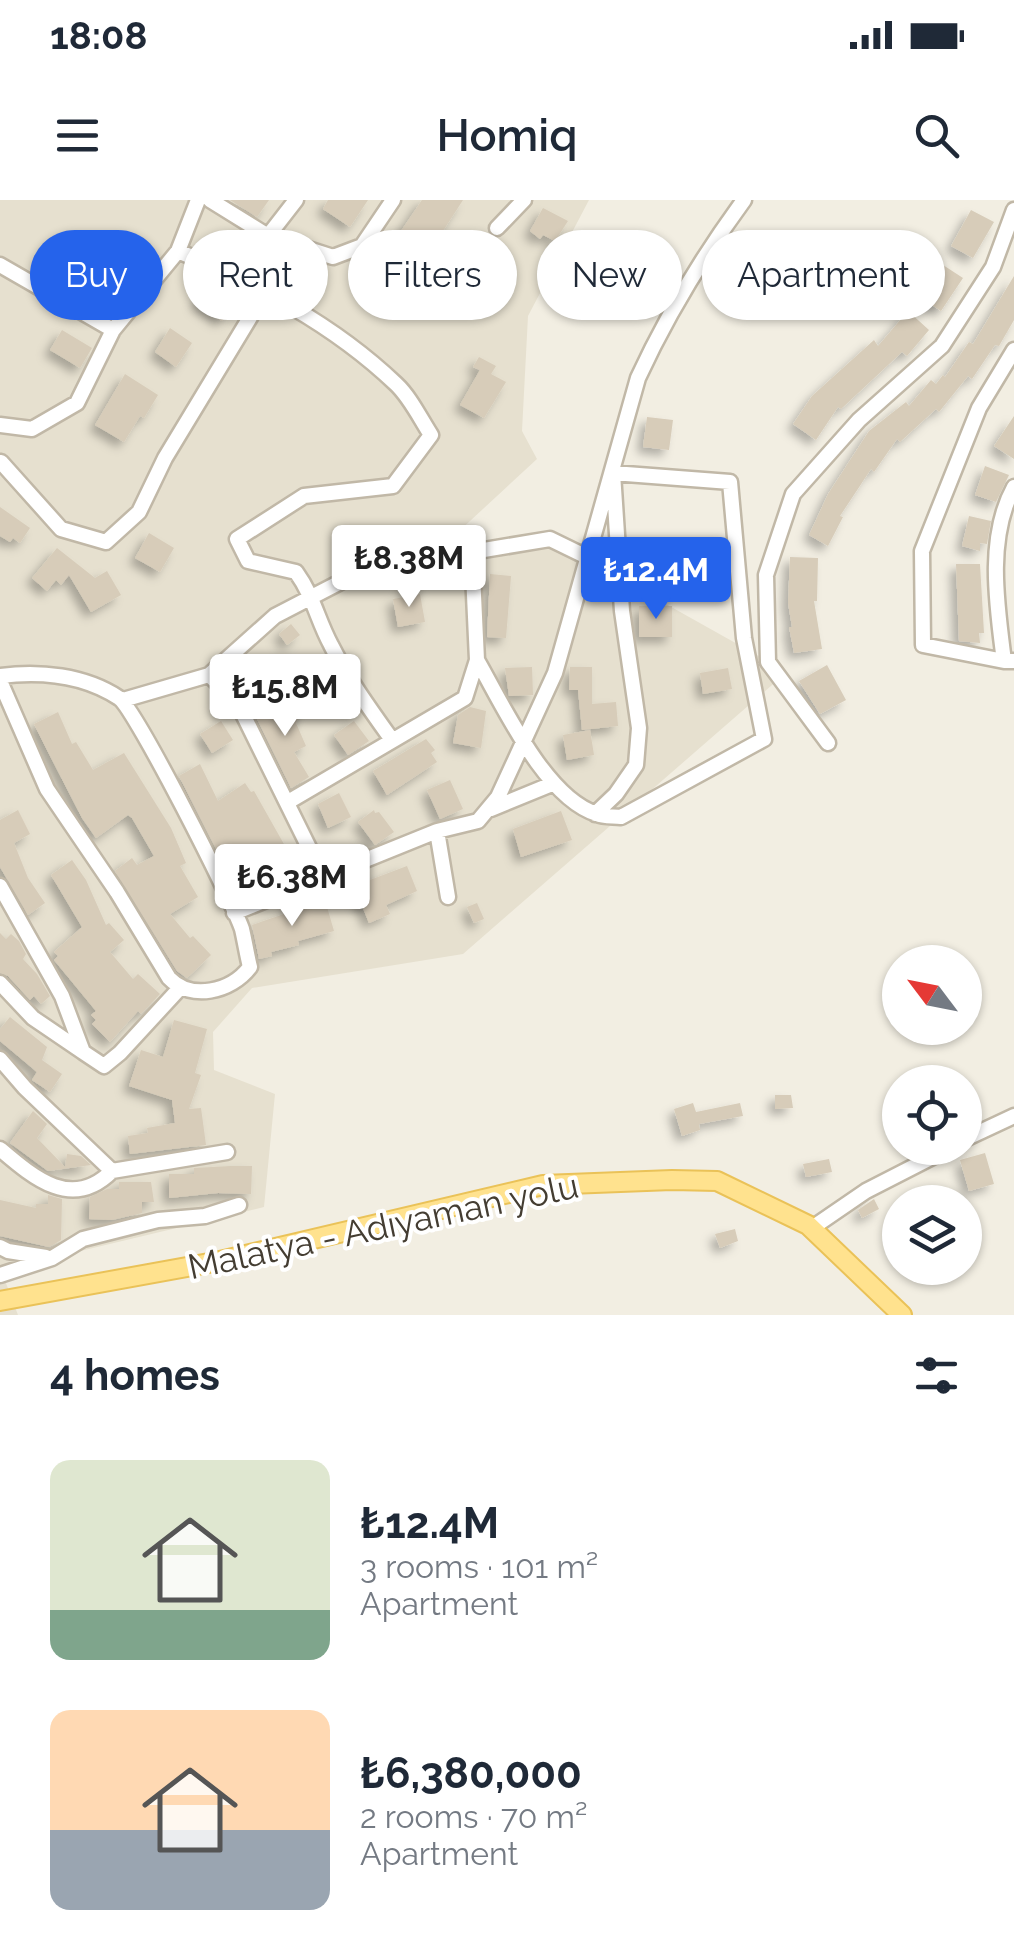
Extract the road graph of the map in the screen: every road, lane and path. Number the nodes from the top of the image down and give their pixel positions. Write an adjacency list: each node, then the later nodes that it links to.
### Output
1 (198, 200): 11 (street)
2 (210, 200): 9 (street)
3 (296, 200): 10 (street)
4 (393, 200): 13 (street)
5 (524, 200): 8 (street)
6 (744, 200): 21 (street)
7 (1014, 210): 33 (street)
8 (496, 228)
9 (258, 230)
10 (273, 230)
11 (178, 251): 12 (street); 17 (street)
12 (183, 253)
13 (328, 254)
14 (0, 265): 17 (street)
15 (248, 320): 20 (street)
16 (316, 320): 25 (street)
17 (112, 330): 19 (street)
18 (1014, 350): 27 (street)
19 (0, 426)
20 (0, 462)
21 (612, 473): 24 (street); 37 (street); 37 (street)
22 (1014, 487): 27 (street)
23 (472, 552): 24 (street); 25 (street); 26 (street)
24 (590, 558): 32 (street)
25 (313, 596): 28 (street); 31 (street)
26 (477, 660): 31 (street); 32 (street)
27 (1009, 661)
28 (210, 675): 30 (street); 35 (street)
29 (0, 679): 30 (street); 44 (street)
30 (123, 700): 42 (street)
31 (392, 740): 35 (street)
32 (524, 742): 34 (street); 36 (street)
33 (828, 742)
34 (552, 784): 36 (street); 37 (street)
35 (288, 802): 39 (street)
36 (486, 811): 38 (street)
37 (595, 814)
38 (437, 831): 39 (street); 41 (street)
39 (323, 876): 42 (street)
40 (0, 886): 45 (street)
41 (448, 897)
42 (234, 913): 44 (street)
43 (0, 984): 45 (street)
44 (180, 989): 45 (street)
45 (84, 1052)
46 (0, 1059): 52 (street)
47 (1014, 1116): 48 (street)
48 (982, 1131)
49 (0, 1149): 52 (street)
50 (227, 1152): 52 (street)
51 (917, 1165): 54 (street)
52 (112, 1171)
53 (239, 1206): 56 (street)
54 (812, 1228): 58 (main road, Malatya - Adıyaman yolu); 59 (main road, Malatya - Adıyaman yolu)
55 (0, 1247): 56 (street)
56 (52, 1258): 57 (street)
57 (0, 1275)
58 (0, 1301)
59 (892, 1311)

